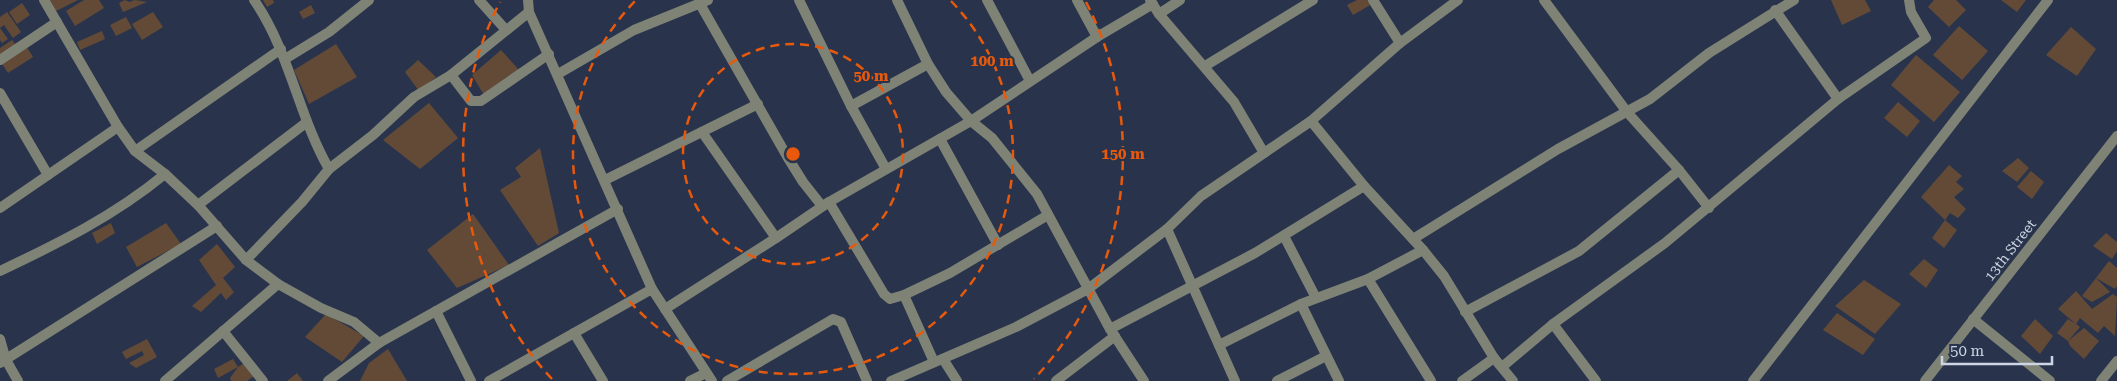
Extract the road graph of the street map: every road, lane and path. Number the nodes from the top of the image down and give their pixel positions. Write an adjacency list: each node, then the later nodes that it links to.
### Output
1 (44, 0): 23 (street)
2 (254, 0): 27 (street)
3 (369, 0): 29 (street)
4 (478, 0): 24 (street)
5 (528, 0): 21 (street)
6 (799, 0): 39 (street)
7 (897, 0): 31 (street)
8 (987, 0): 35 (street)
9 (1077, 0): 25 (street)
10 (1180, 0): 22 (street)
11 (1312, 0): 32 (street)
12 (1373, 0): 26 (street)
13 (1458, 0): 26 (street)
14 (1544, 0): 40 (street)
15 (1794, 0): 20 (street)
16 (1909, 0): 37 (street)
17 (2048, 0): 119 (street)
18 (704, 2): 33 (street); 38 (street)
19 (1151, 2): 22 (street); 25 (street)
20 (1775, 10): 37 (street); 40 (street)
21 (529, 12): 24 (street); 28 (street)
22 (1159, 14): 32 (street)
23 (56, 22): 30 (street); 44 (street)
24 (506, 30): 34 (street)
25 (1097, 37): 35 (street)
26 (1400, 43): 43 (street)
27 (280, 49): 29 (street); 48 (street)
28 (549, 54): 33 (street); 34 (street)
29 (285, 59): 42 (street)
30 (0, 60)
31 (928, 64): 39 (street); 41 (street)
32 (1205, 66): 49 (street)
33 (558, 74): 55 (street)
34 (451, 75): 50 (street)
35 (1030, 82): 41 (street)
36 (0, 93): 54 (street)
37 (1838, 100): 60 (street)
38 (758, 104): 45 (street); 57 (street)
39 (851, 106): 51 (street)
40 (1627, 112): 52 (street); 67 (street)
41 (971, 121): 47 (street); 62 (street)
42 (307, 122): 50 (street); 58 (street)
43 (1311, 122): 49 (street); 56 (street)
44 (118, 127): 48 (street); 54 (street)
45 (702, 132): 55 (street); 66 (street)
46 (2117, 136): 83 (street, 13th Street)
47 (940, 139): 51 (street); 68 (street)
48 (134, 151): 53 (street)
49 (1264, 153): 64 (street)
50 (329, 169): 70 (street)
51 (886, 169): 57 (street)
52 (1679, 170): 60 (street); 82 (street)
53 (165, 174): 58 (street); 71 (street)
54 (48, 175): 59 (street)
55 (605, 180): 61 (street)
56 (1364, 186): 65 (street); 67 (street)
57 (825, 204): 66 (street); 77 (street)
58 (198, 205): 63 (street)
59 (0, 208)
60 (1709, 208): 84 (street)
61 (618, 209): 76 (street); 81 (street)
62 (1048, 215): 68 (street); 75 (street)
63 (217, 226): 70 (street); 94 (street)
64 (1167, 228): 74 (street); 75 (street)
65 (1284, 236): 74 (street); 78 (street)
66 (776, 238): 80 (street)
67 (1413, 239): 69 (street)
68 (998, 245): 77 (street)
69 (1423, 250): 72 (street); 82 (street)
70 (246, 260): 73 (street)
71 (0, 271)
72 (1368, 279): 78 (street); 115 (street)
73 (278, 284): 85 (street); 89 (street)
74 (1193, 287): 87 (street); 90 (street)
75 (1088, 288): 87 (street); 93 (street)
76 (652, 289): 80 (street); 86 (street)
77 (904, 295): 93 (street)
78 (1316, 298): 79 (street)
79 (1301, 304): 90 (street); 91 (street)
80 (665, 309): 97 (street)
81 (436, 311): 89 (street); 102 (street)
82 (1466, 312): 92 (street)
83 (1974, 319): 120 (street, 13th Street); 121 (street)
84 (1553, 324): 96 (street); 118 (street)
85 (223, 331): 99 (street); 100 (street)
86 (574, 333): 103 (street); 104 (street)
87 (1113, 333): 110 (street); 111 (street)
88 (0, 339): 94 (street)
89 (379, 343): 101 (street)
90 (1219, 345): 112 (street)
91 (1326, 356): 113 (street); 114 (street)
92 (1494, 358): 96 (street); 116 (street)
93 (938, 360): 108 (street); 109 (street)
94 (3, 361): 98 (street)
95 (2117, 361): 122 (street)
96 (1502, 368): 117 (street)
97 (709, 377): 105 (street)
98 (18, 381)
99 (165, 381)
100 (263, 381)
101 (328, 381)
102 (471, 381)
103 (489, 381)
104 (603, 381)
105 (690, 381)
106 (727, 381): 107 (street)
107 (867, 381)
108 (891, 381)
109 (957, 381)
110 (1056, 381)
111 (1144, 381)
112 (1235, 381)
113 (1277, 381)
114 (1339, 381)
115 (1431, 381)
116 (1462, 381)
117 (1513, 381)
118 (1596, 381)
119 (1752, 381)
120 (1925, 381)
121 (2050, 381)
122 (2101, 381)

